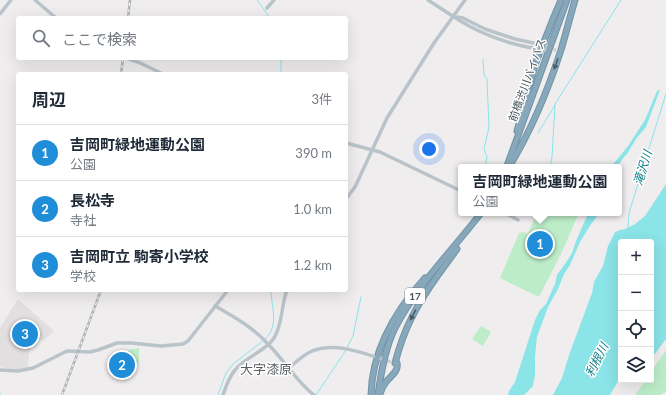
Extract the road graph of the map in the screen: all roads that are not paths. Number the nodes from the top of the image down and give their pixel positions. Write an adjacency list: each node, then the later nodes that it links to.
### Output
1 (11, 0): 10 (street)
2 (35, 0): 11 (street)
3 (274, 0): 9 (street)
4 (428, 0): 12 (street)
5 (465, 0): 12 (street)
6 (561, 0): 13 (highway)
7 (567, 0): 18 (highway, 前橋渋川バイパス)
8 (575, 0): 20 (highway, one-way to 20)
9 (268, 8)
10 (0, 14)
11 (54, 16)
12 (454, 16): 13 (street); 17 (street)
13 (544, 47): 18 (highway)
14 (132, 60): 15 (street)
15 (159, 72)
16 (348, 144): 17 (street)
17 (372, 150): 21 (street); 22 (street)
18 (511, 155): 19 (highway, 前橋渋川バイパス)
19 (509, 164)
20 (510, 164)
21 (458, 190)
22 (348, 196)
23 (479, 216): 27 (highway, 17)
24 (479, 216): 39 (highway, one-way to 39)
25 (511, 216): 26 (street)
26 (518, 220)
27 (466, 233): 32 (highway); 39 (highway, 17)
28 (226, 292): 30 (street)
29 (287, 292): 31 (street)
30 (215, 306): 31 (street); 35 (street)
31 (268, 343): 34 (street); 36 (street)
32 (377, 358): 33 (street); 34 (street); 38 (highway)
33 (382, 359)
34 (289, 368): 37 (street)
35 (0, 370)
36 (223, 395)
37 (314, 395)
38 (372, 395)
39 (379, 395)

